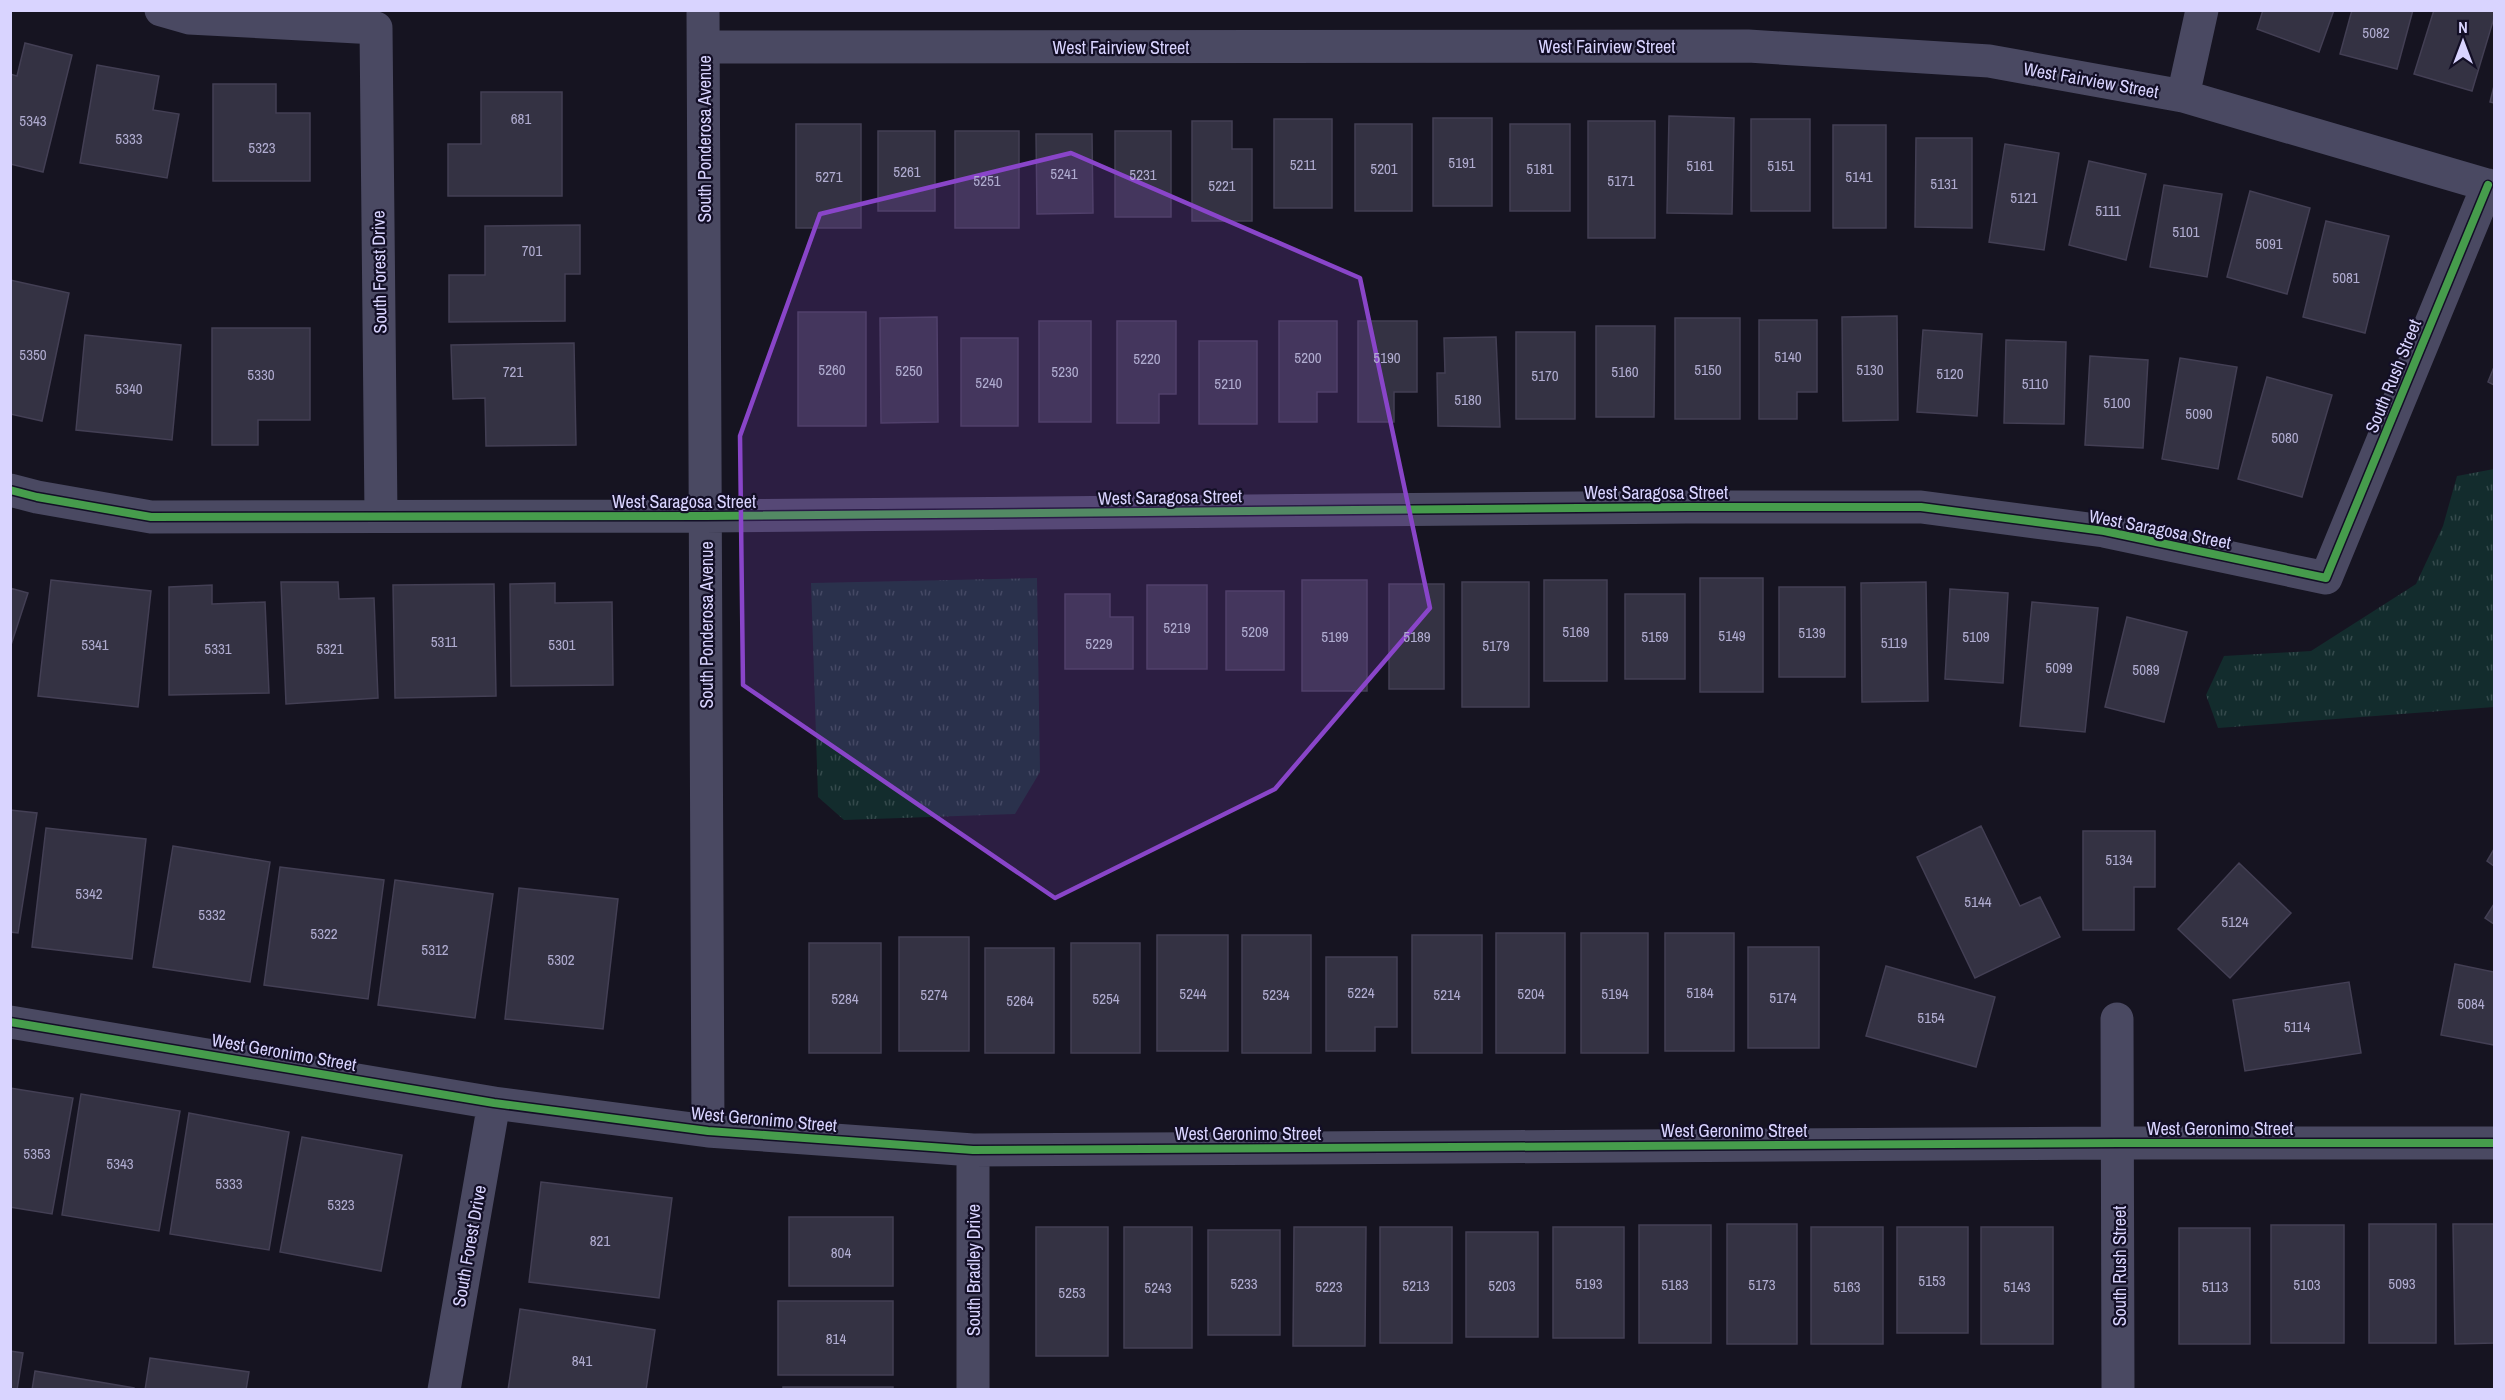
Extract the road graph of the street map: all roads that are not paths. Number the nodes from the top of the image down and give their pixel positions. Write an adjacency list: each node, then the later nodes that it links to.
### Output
1 (161, 10): 8 (street, South Forest Drive)
2 (704, 10): 4 (street, South Ponderosa Avenue)
3 (2202, 10): 5 (street)
4 (704, 47): 5 (street, West Fairview Street); 9 (street, South Ponderosa Avenue)
5 (2183, 96): 6 (street, West Fairview Street)
6 (2491, 186): 10 (street, South Rush Street)
7 (10, 490): 8 (street, West Saragosa Street)
8 (381, 516): 9 (street, West Saragosa Street)
9 (705, 516): 10 (street, West Saragosa Street); 14 (street, South Ponderosa Avenue)
10 (2326, 578)
11 (2117, 1018): 15 (street)
12 (10, 1022): 13 (street, West Geronimo Street)
13 (494, 1103): 14 (street, West Geronimo Street); 18 (street, South Forest Drive)
14 (708, 1131): 17 (street, West Geronimo Street)
15 (2119, 1143): 16 (street, West Geronimo Street); 17 (street, West Geronimo Street); 20 (street, South Rush Street)
16 (2494, 1143)
17 (973, 1150): 19 (street, South Bradley Drive)
18 (444, 1389)
19 (973, 1389)
20 (2118, 1389)

